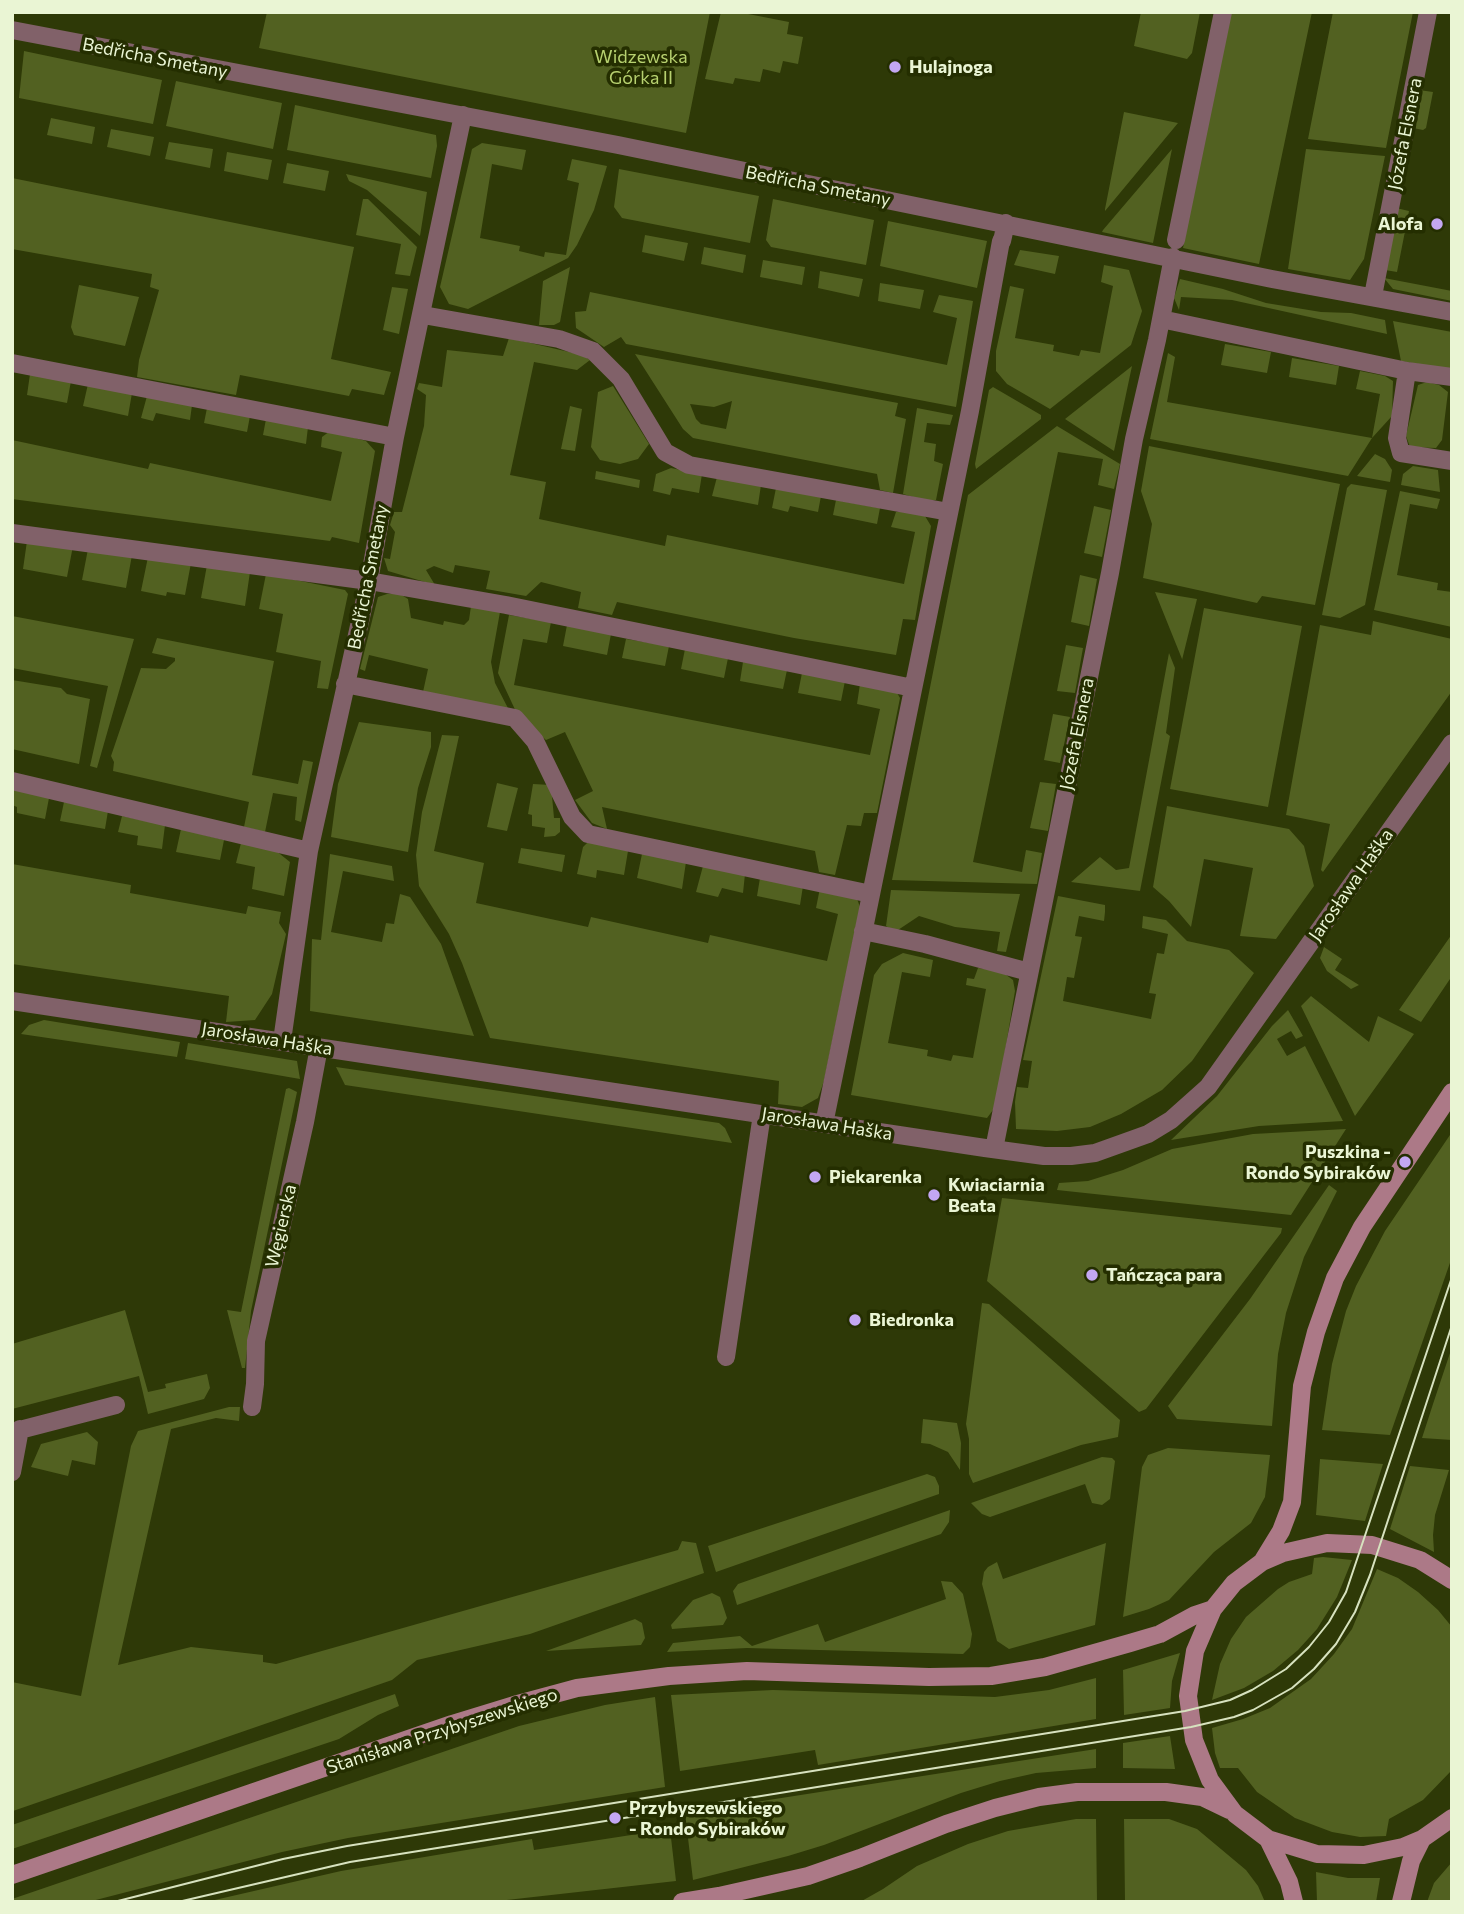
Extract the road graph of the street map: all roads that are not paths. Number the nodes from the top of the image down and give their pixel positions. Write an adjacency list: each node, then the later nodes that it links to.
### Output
1 (1223, 12): 6 (street, Józefa Elsnera)
2 (1428, 12): 7 (street, Józefa Elsnera)
3 (12, 30): 4 (street, Bedřicha Smetany)
4 (463, 115): 5 (street, Bedřicha Smetany); 9 (street, Bedřicha Smetany)
5 (1006, 223): 6 (street, Bedřicha Smetany); 16 (street)
6 (1174, 249): 7 (street); 10 (street, Józefa Elsnera)
7 (1373, 296): 8 (street)
8 (1452, 312)
9 (422, 315): 14 (street, Bedřicha Smetany); 16 (street)
10 (1161, 319): 12 (street); 26 (street, Józefa Elsnera)
11 (12, 363): 14 (street)
12 (1407, 371): 13 (street); 15 (street)
13 (1452, 377)
14 (395, 438): 18 (street, Bedřicha Smetany)
15 (1452, 461)
16 (949, 512): 20 (street)
17 (12, 533): 18 (street)
18 (369, 581): 19 (street, Bedřicha Smetany); 20 (street)
19 (345, 684): 23 (street, Bedřicha Smetany); 24 (street)
20 (913, 688): 24 (street)
21 (1452, 743): 33 (street, Jarosława Haška)
22 (12, 781): 23 (street)
23 (309, 852): 28 (street, Bedřicha Smetany)
24 (871, 894): 25 (street)
25 (863, 931): 26 (street); 32 (street)
26 (1029, 972): 33 (street, Józefa Elsnera)
27 (12, 1001): 28 (street, Jarosława Haška)
28 (282, 1041): 29 (street, Jarosława Haška)
29 (319, 1047): 31 (street, Jarosława Haška); 36 (street, Węgierska)
30 (1452, 1092): 39 (main road)
31 (762, 1114): 32 (street, Jarosława Haška); 34 (street)
32 (824, 1124): 33 (street, Jarosława Haška)
33 (994, 1149)
34 (726, 1357)
35 (116, 1405): 37 (street)
36 (252, 1407)
37 (16, 1430): 38 (street)
38 (12, 1472)
39 (1262, 1562): 40 (main road); 41 (main road)
40 (1452, 1580)
41 (1213, 1609): 42 (main road); 46 (main road, Stanisława Przybyszewskiego)
42 (1235, 1814): 44 (main road); 47 (main road)
43 (1452, 1818): 45 (main road)
44 (1268, 1839): 45 (main road); 48 (main road)
45 (1422, 1839): 49 (main road)
46 (12, 1875)
47 (681, 1902)
48 (1294, 1902)
49 (1401, 1902)

